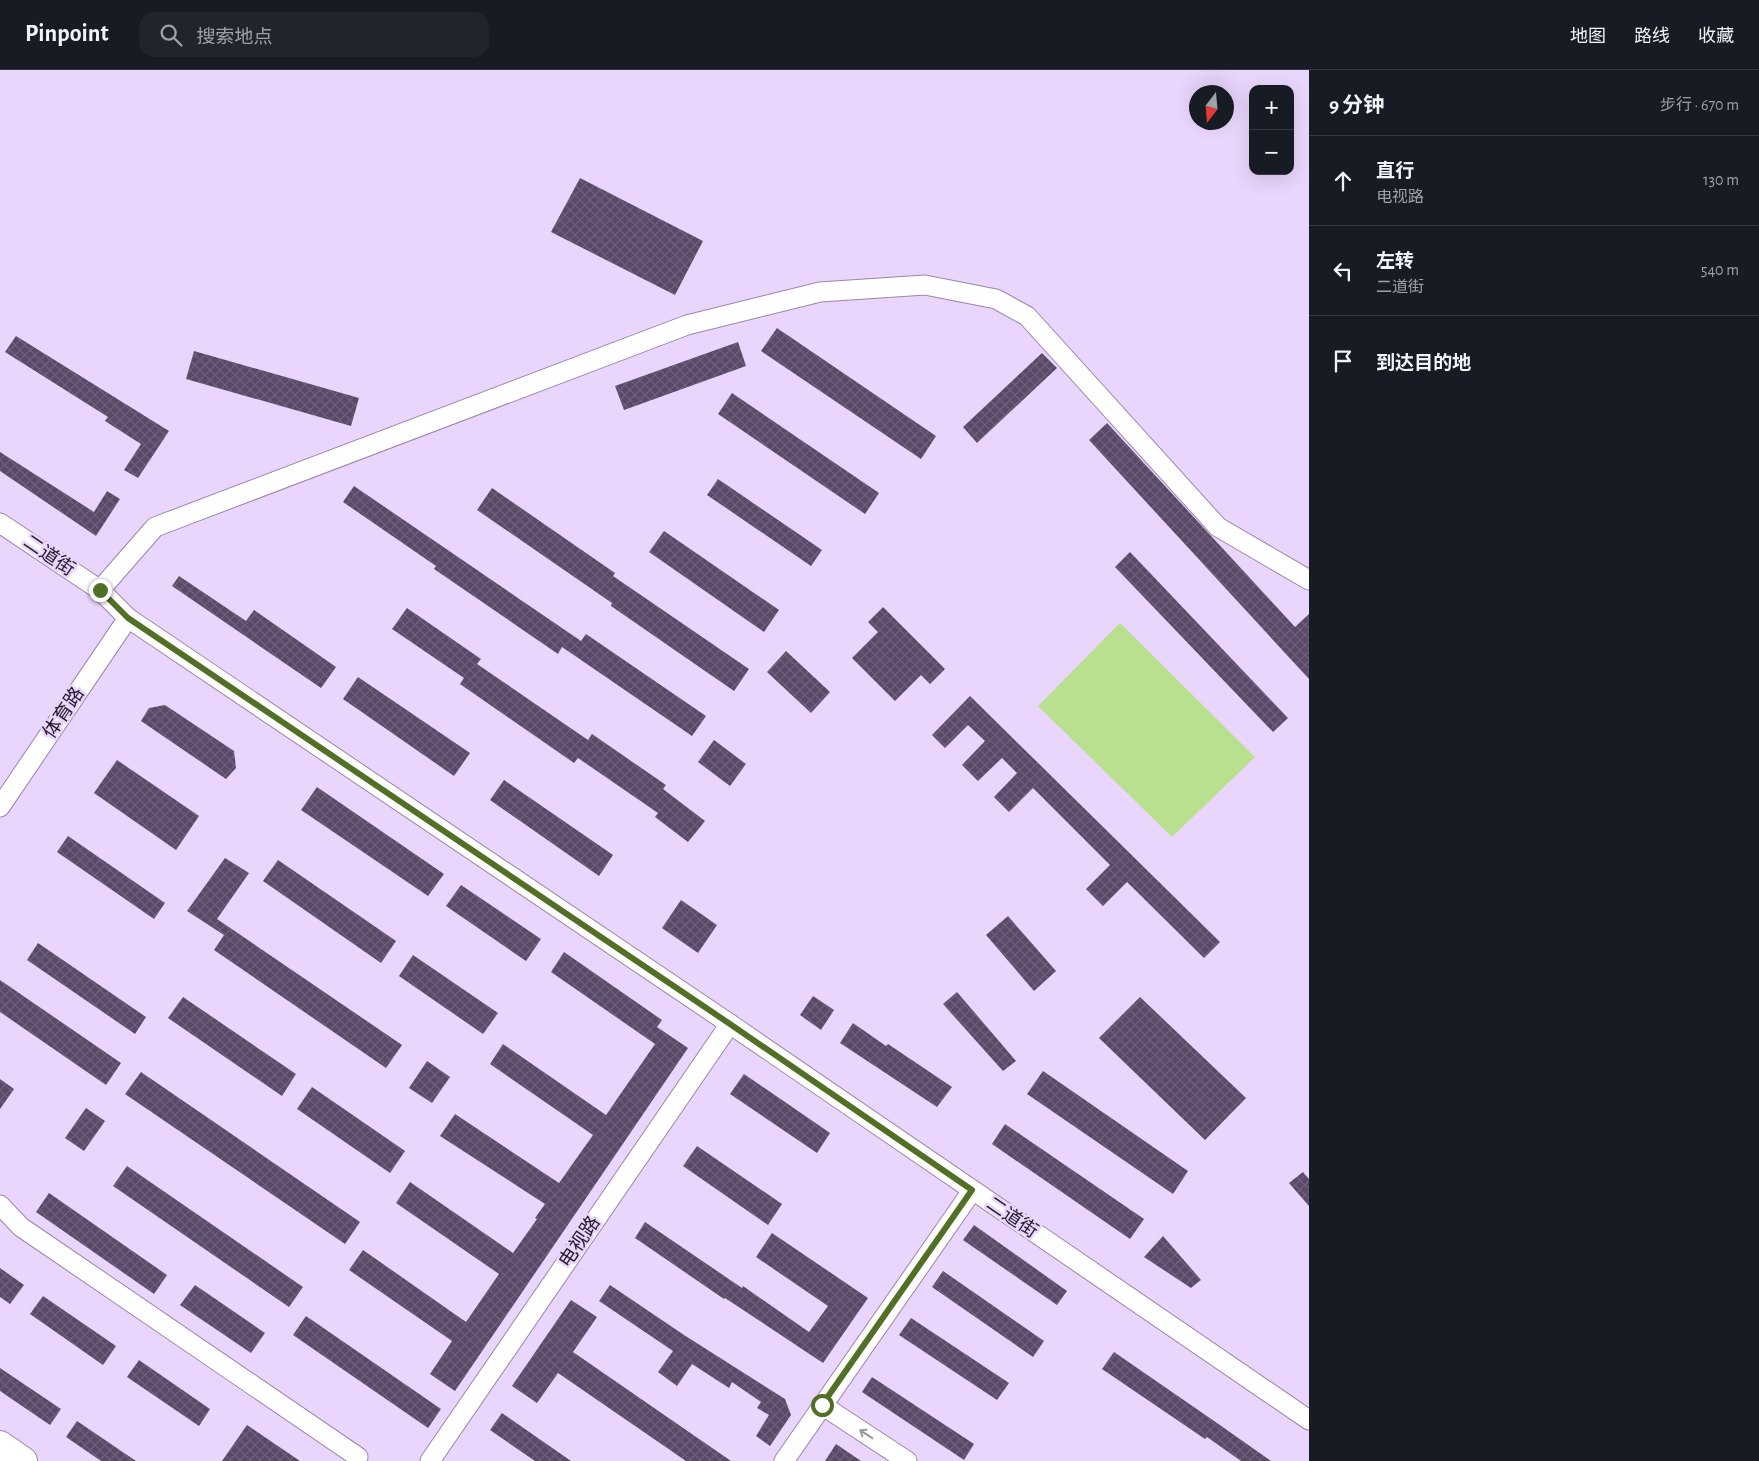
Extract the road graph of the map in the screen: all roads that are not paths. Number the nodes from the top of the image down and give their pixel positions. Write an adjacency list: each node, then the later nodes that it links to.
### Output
1 (0, 523): 3 (street, 二道街)
2 (1309, 580): 3 (street)
3 (100, 590): 4 (street, 二道街)
4 (128, 618): 5 (street, 体育路); 6 (street, 二道街)
5 (0, 807)
6 (730, 1024): 7 (street, 二道街); 14 (street, 电视路)
7 (972, 1190): 9 (street); 10 (street, 二道街)
8 (0, 1206): 12 (street)
9 (822, 1405): 15 (street); 16 (street, one-way to 9)
10 (1309, 1420)
11 (0, 1445): 13 (highway)
12 (358, 1457)
13 (23, 1461)
14 (430, 1461)
15 (784, 1461)
16 (907, 1461)

